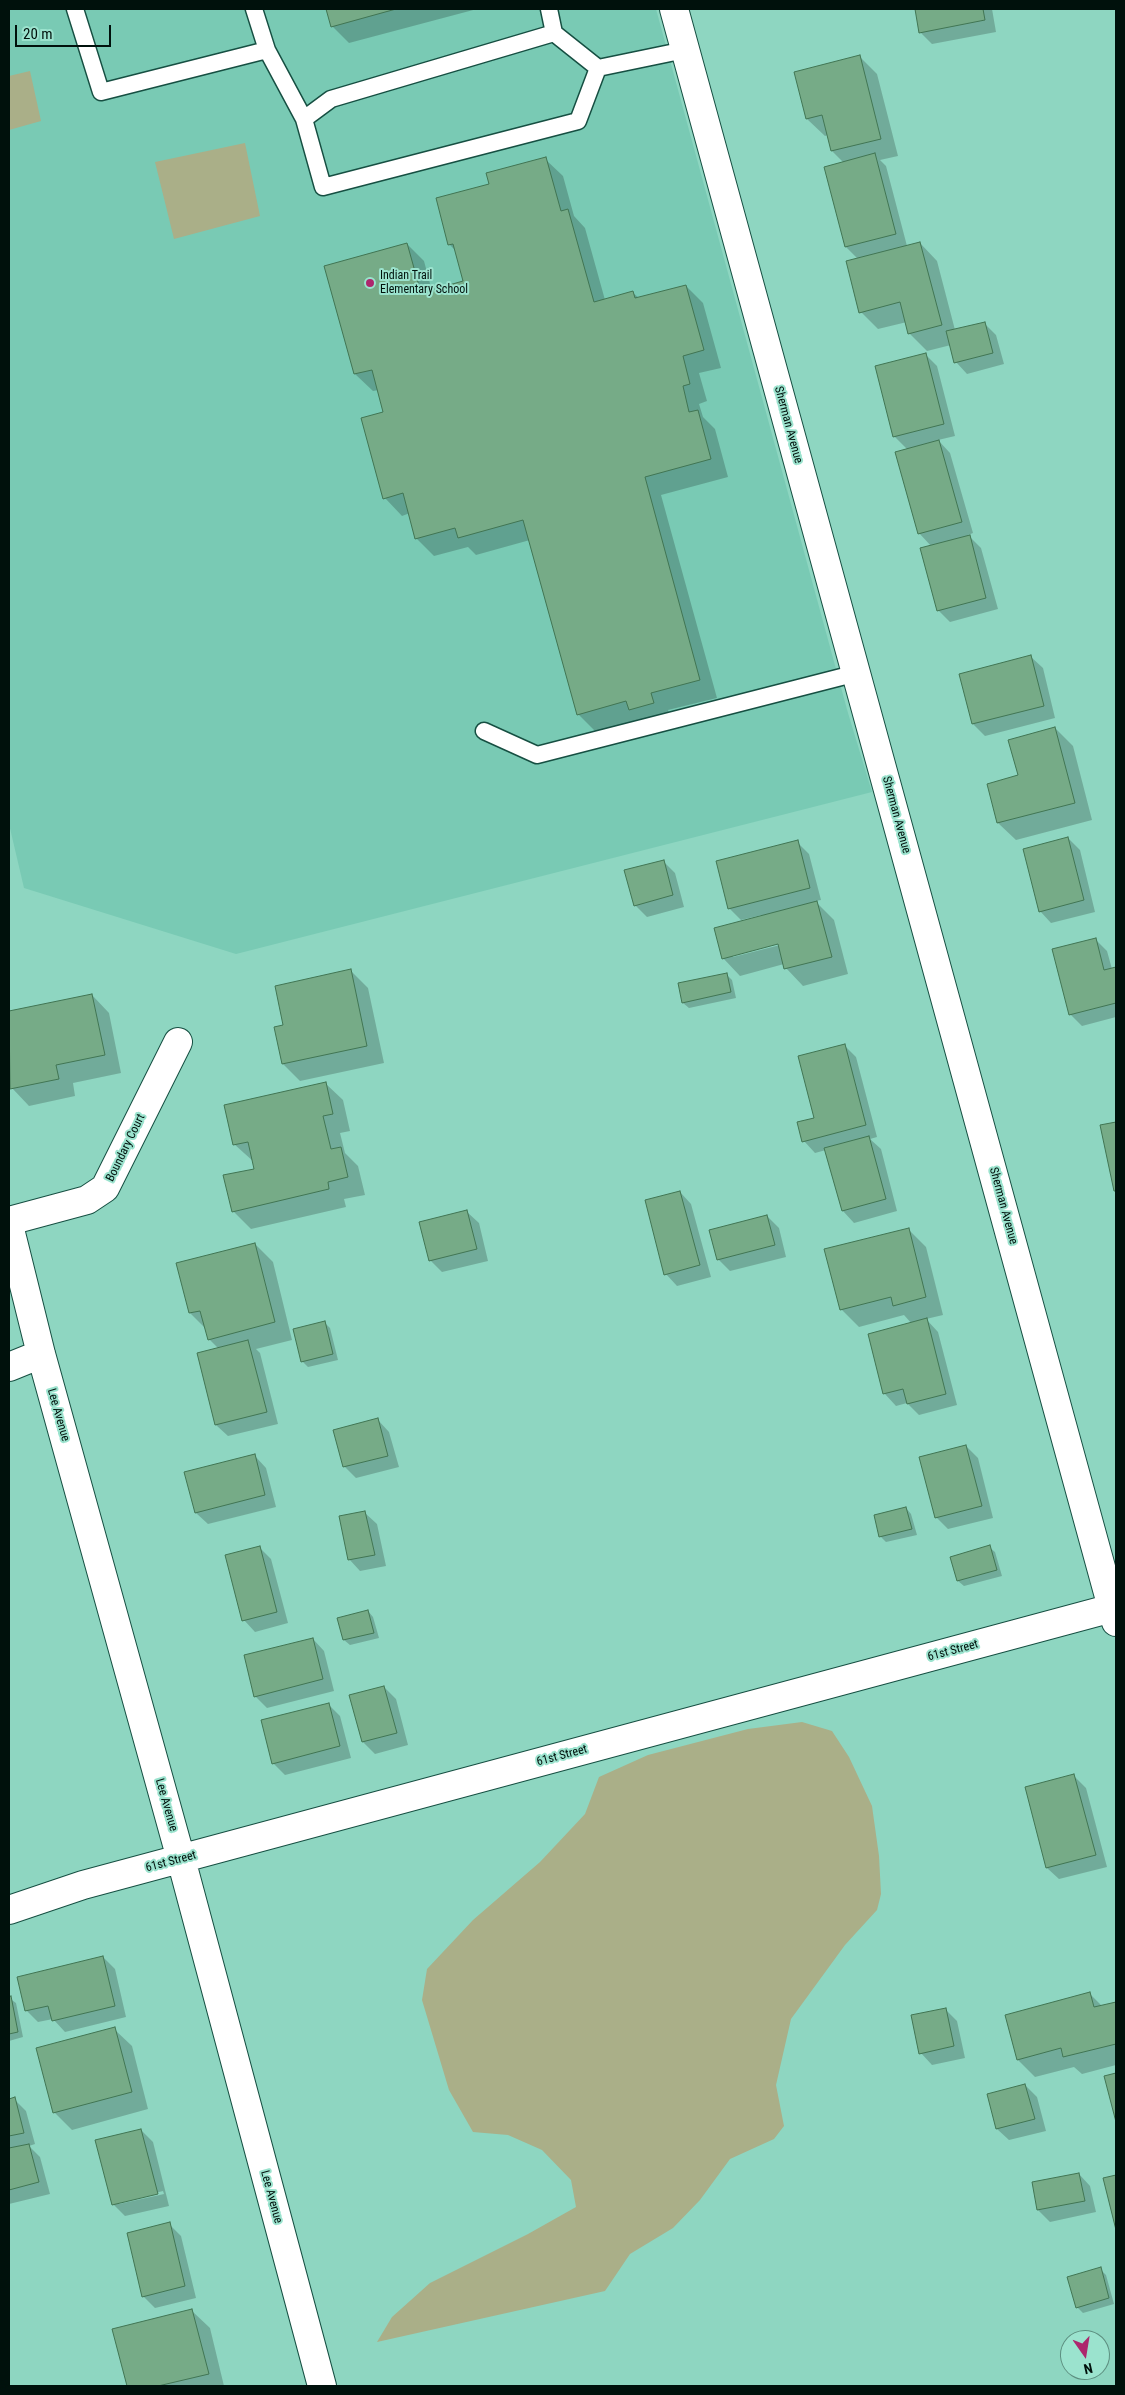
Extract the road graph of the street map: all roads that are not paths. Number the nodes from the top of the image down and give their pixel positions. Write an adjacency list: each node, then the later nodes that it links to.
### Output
1 (74, 9): 6 (lane)
2 (254, 9): 6 (lane)
3 (549, 9): 5 (lane)
4 (674, 9): 7 (street, Sherman Avenue)
5 (554, 33): 8 (lane); 9 (lane)
6 (267, 50): 9 (lane)
7 (685, 50): 8 (lane); 10 (street, Sherman Avenue)
8 (598, 68): 9 (lane)
9 (304, 119)
10 (857, 673): 11 (lane); 17 (street, Sherman Avenue)
11 (484, 731)
12 (178, 1042): 13 (street, Boundary Court)
13 (9, 1221)
14 (9, 1225): 15 (street, Lee Avenue)
15 (41, 1354): 16 (street); 18 (street, Lee Avenue)
16 (9, 1367)
17 (1115, 1612): 18 (street, 61st Street)
18 (181, 1859): 19 (street, 61st Street); 20 (street, Lee Avenue)
19 (9, 1910)
20 (322, 2386)

